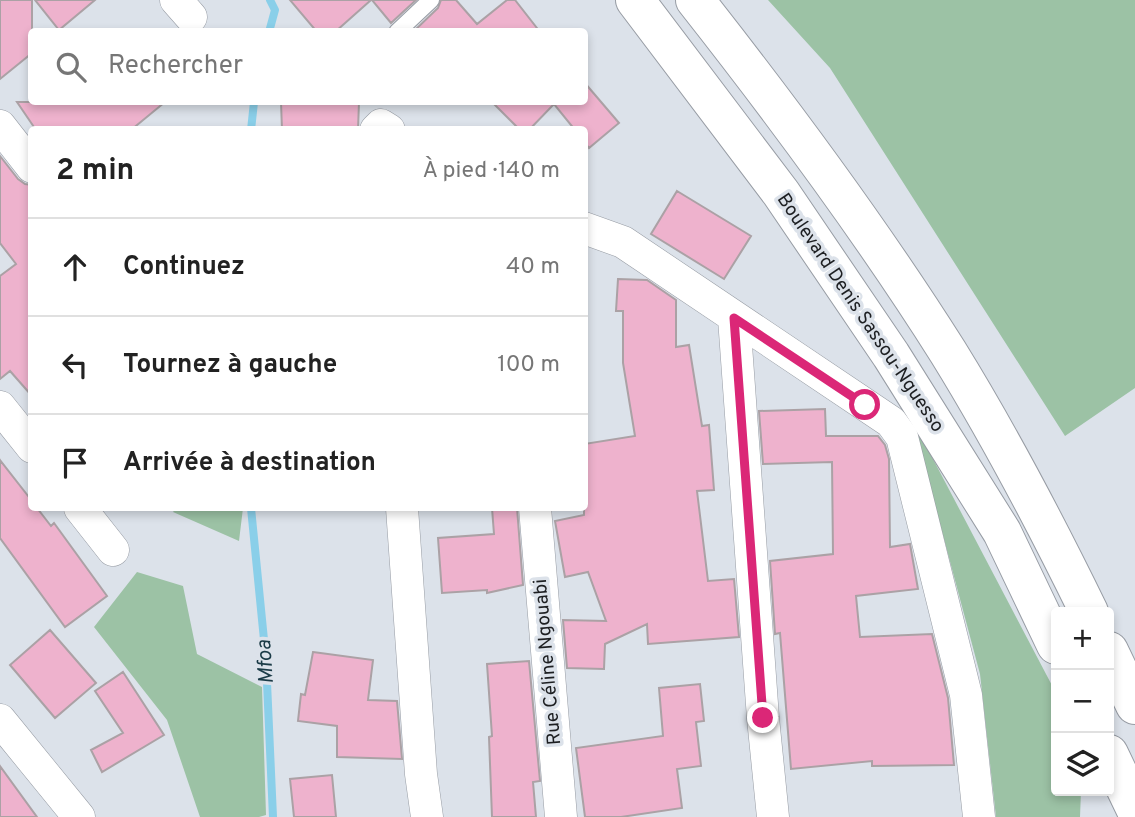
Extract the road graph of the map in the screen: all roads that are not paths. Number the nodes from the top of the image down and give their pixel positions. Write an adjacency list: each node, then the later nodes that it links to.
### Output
1 (431, 0): 4 (lane)
2 (635, 0): 16 (main road, Boulevard Denis Sassou-Nguesso)
3 (695, 0): 15 (main road)
4 (401, 28)
5 (0, 126): 6 (street)
6 (28, 162)
7 (588, 229): 8 (street)
8 (734, 318): 25 (street); 26 (street)
9 (0, 407): 10 (street)
10 (28, 442)
11 (82, 511): 14 (street)
12 (402, 511): 23 (street)
13 (535, 511): 24 (street, Rue Céline Ngouabi)
14 (113, 550)
15 (1087, 607)
16 (1051, 635)
17 (1114, 661): 18 (main road)
18 (1135, 705)
19 (0, 720): 22 (street)
20 (1114, 764): 21 (main road)
21 (1135, 808)
22 (79, 817)
23 (427, 817)
24 (561, 817)
25 (773, 817)
26 (979, 817)

